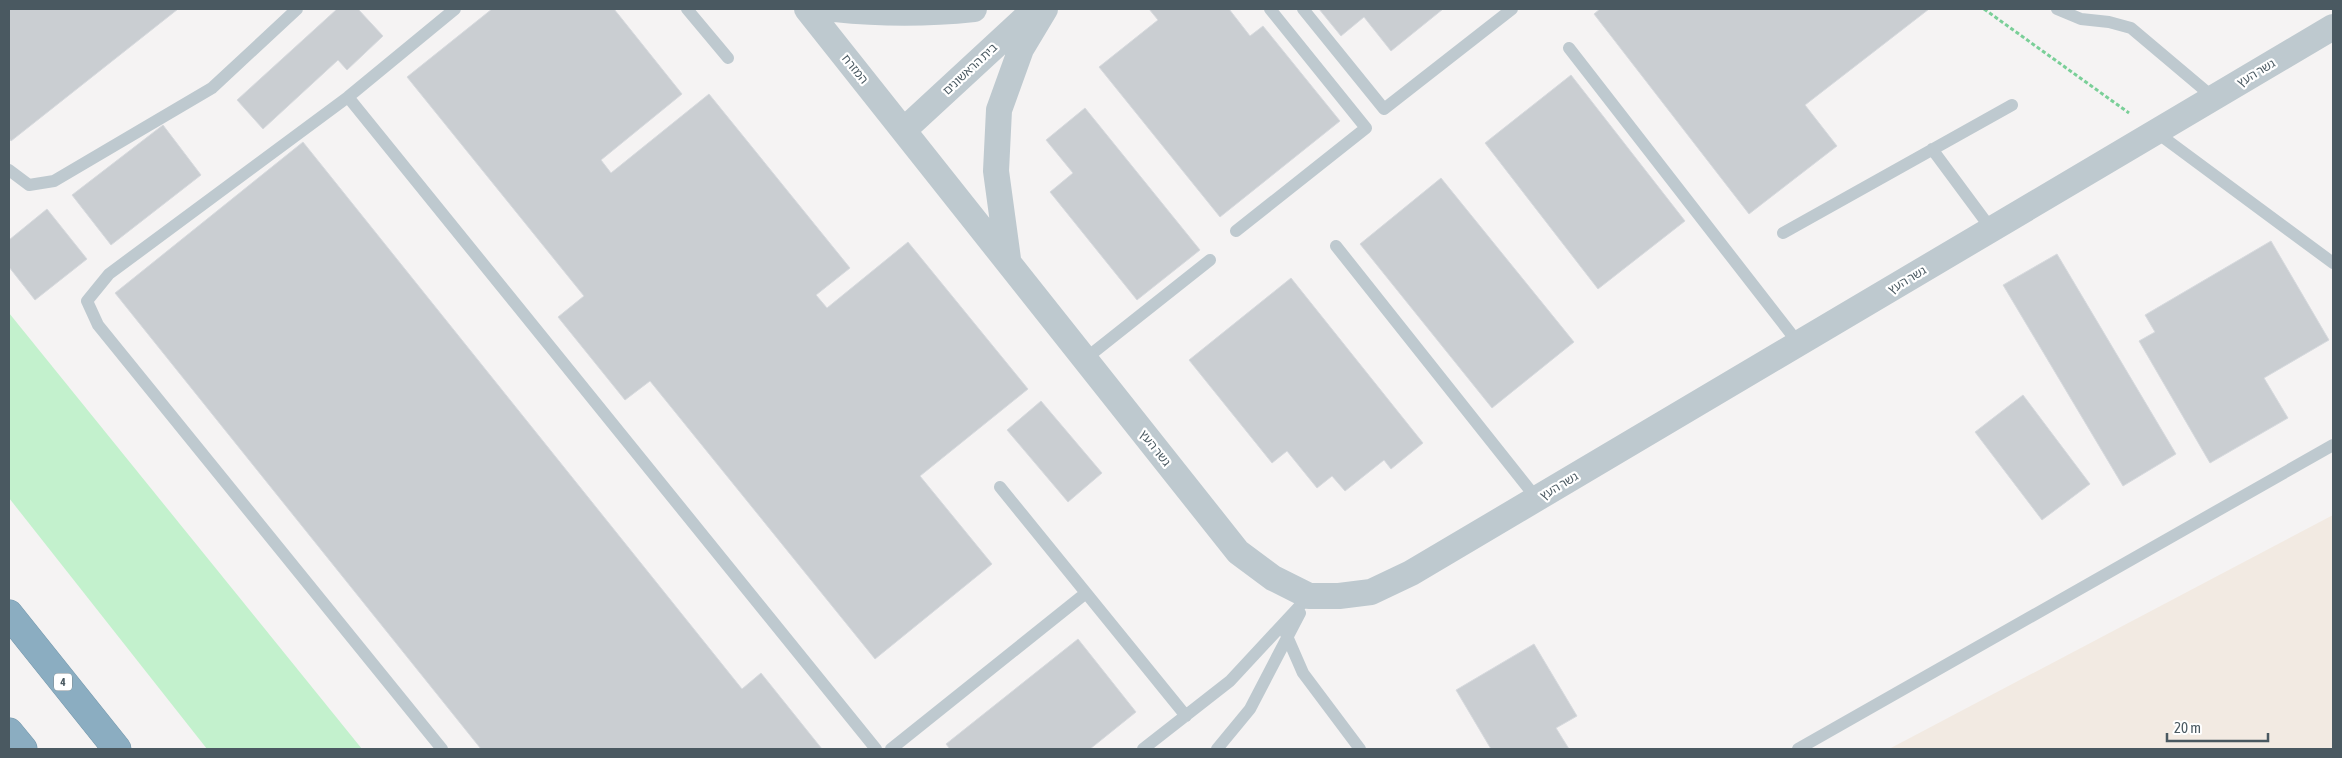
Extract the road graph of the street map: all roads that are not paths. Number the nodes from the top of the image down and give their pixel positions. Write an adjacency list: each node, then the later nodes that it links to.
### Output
1 (297, 9): 22 (lane)
2 (455, 9): 16 (lane)
3 (687, 9): 15 (lane)
4 (807, 9): 19 (street, המזרח)
5 (835, 9): 6 (street)
6 (974, 9)
7 (1035, 9): 19 (street, בית הראשונים)
8 (1044, 9): 27 (street)
9 (1270, 9): 24 (lane)
10 (1303, 9): 11 (lane)
11 (1512, 9)
12 (2057, 9): 17 (lane)
13 (2333, 27): 17 (street, גשר העץ)
14 (1569, 48): 30 (lane)
15 (728, 58)
16 (348, 97): 44 (lane); 45 (lane)
17 (2214, 98): 20 (street, גשר העץ)
18 (2012, 105): 21 (lane)
19 (904, 130): 27 (street, גשר העץ)
20 (2156, 132): 23 (street, גשר העץ); 29 (lane)
21 (1932, 150): 23 (lane); 25 (lane)
22 (9, 170)
23 (1992, 230): 30 (street, גשר העץ)
24 (1236, 231)
25 (1783, 233)
26 (1336, 246): 34 (lane)
27 (1008, 260): 31 (street, גשר העץ)
28 (1210, 260): 31 (lane)
29 (2333, 263)
30 (1799, 344): 34 (street, גשר העץ)
31 (1085, 359): 36 (street, גשר העץ)
32 (2333, 445): 50 (lane)
33 (1000, 487): 35 (lane)
34 (1537, 499): 36 (street, גשר העץ)
35 (1086, 593): 40 (lane); 46 (lane)
36 (1309, 596): 38 (lane); 39 (lane)
37 (9, 614): 43 (highway, 4)
38 (1283, 625): 39 (lane); 40 (lane)
39 (1287, 639): 48 (lane); 49 (lane)
40 (1186, 716): 47 (lane)
41 (9, 732): 42 (highway)
42 (23, 749)
43 (117, 749)
44 (442, 749)
45 (876, 749)
46 (891, 749)
47 (1143, 749)
48 (1217, 749)
49 (1360, 749)
50 (1798, 749)

